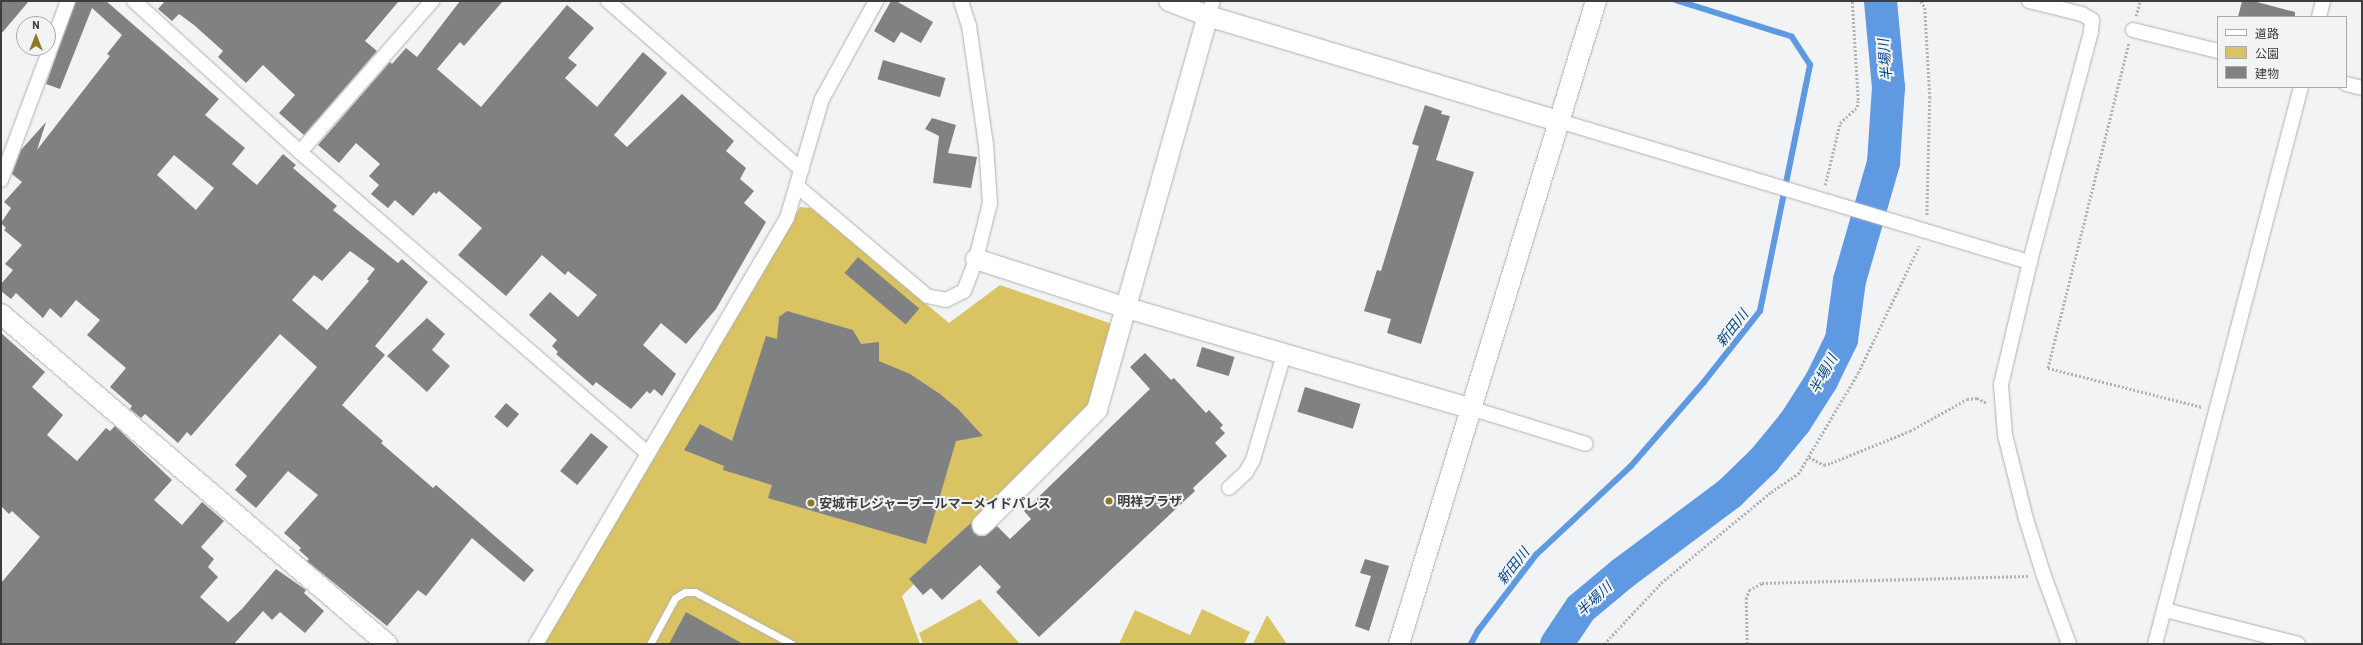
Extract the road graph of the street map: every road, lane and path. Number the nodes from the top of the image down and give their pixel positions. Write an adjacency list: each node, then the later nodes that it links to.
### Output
1 (68, 1): 24 (street)
2 (134, 1): 22 (street)
3 (432, 1): 22 (street)
4 (608, 1): 23 (street)
5 (876, 1): 23 (street)
6 (961, 1): 28 (street)
7 (1169, 1): 14 (street)
8 (1596, 1): 21 (street)
9 (1852, 1): 26 (path)
10 (1921, 1): 27 (path)
11 (2029, 1): 29 (street)
12 (2140, 1): 16 (path)
13 (2323, 1): 15 (street)
14 (1210, 8): 21 (street); 30 (street)
15 (2319, 16)
16 (2133, 30): 17 (street); 35 (path)
17 (2217, 52)
18 (2347, 84): 20 (street)
19 (2301, 88): 35 (street)
20 (2362, 88)
21 (1559, 121): 26 (street); 34 (street)
22 (300, 152): 37 (street)
23 (802, 170): 25 (street)
24 (1, 180)
25 (797, 186): 28 (street); 37 (street)
26 (1823, 199): 27 (street)
27 (1918, 228): 29 (street); 38 (path)
28 (976, 259): 30 (street)
29 (2030, 262): 33 (street)
30 (1127, 308): 32 (street); 40 (street)
31 (1, 314): 43 (street)
32 (1284, 354): 34 (street); 39 (street)
33 (2001, 403): 38 (path); 41 (street)
34 (1470, 408): 36 (street); 47 (street)
35 (2217, 411): 42 (street)
36 (1586, 444)
37 (648, 453): 44 (street)
38 (1809, 457): 48 (path)
39 (1229, 488)
40 (982, 525)
41 (2044, 576): 49 (path); 50 (street)
42 (2165, 610): 51 (street); 52 (street)
43 (386, 644)
44 (536, 644)
45 (650, 644): 46 (lane)
46 (792, 644)
47 (1399, 644)
48 (1604, 644)
49 (1747, 644)
50 (2070, 644)
51 (2155, 644)
52 (2298, 644)

